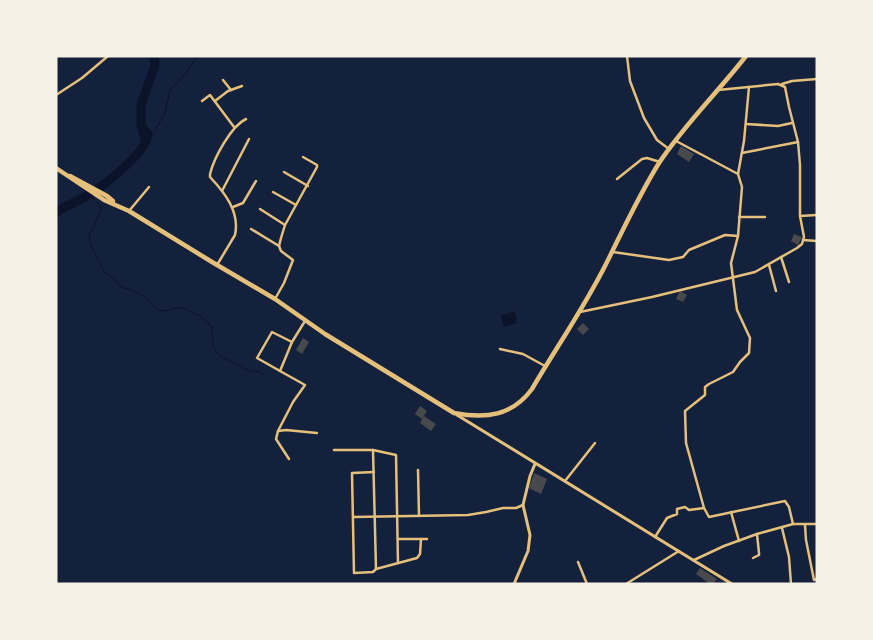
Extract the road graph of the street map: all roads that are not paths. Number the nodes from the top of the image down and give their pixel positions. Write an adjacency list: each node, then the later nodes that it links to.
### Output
1 (108, 56): 11 (street)
2 (627, 56): 21 (street)
3 (746, 56): 10 (main road)
4 (817, 79): 6 (street)
5 (223, 80): 9 (street)
6 (782, 84): 8 (street); 15 (street)
7 (242, 86): 9 (street)
8 (749, 87): 10 (street); 16 (street)
9 (231, 90): 13 (street)
10 (718, 90): 19 (main road)
11 (56, 95)
12 (202, 101): 13 (street)
13 (215, 101): 17 (street)
14 (246, 119): 17 (street)
15 (792, 123): 16 (street); 20 (street)
16 (746, 124): 22 (street)
17 (234, 127): 32 (street)
18 (249, 138): 32 (street)
19 (676, 141): 21 (main road); 27 (street)
20 (798, 142): 22 (street); 39 (street)
21 (670, 149): 24 (main road)
22 (742, 153): 27 (street)
23 (303, 157): 30 (street)
24 (660, 162): 28 (street); 48 (main road)
25 (56, 168): 37 (main road)
26 (284, 172): 30 (street)
27 (738, 174): 38 (street)
28 (617, 179)
29 (256, 181): 35 (street)
30 (308, 186): 34 (street)
31 (149, 187): 37 (street)
32 (222, 191): 35 (street)
33 (273, 192): 34 (street)
34 (296, 205): 42 (street)
35 (232, 207): 50 (street)
36 (260, 209): 42 (street)
37 (129, 211): 50 (main road)
38 (739, 216): 41 (street); 44 (street)
39 (800, 216): 40 (street); 45 (street)
40 (817, 216)
41 (765, 217)
42 (285, 225): 47 (street)
43 (251, 229): 47 (street)
44 (738, 236): 48 (street); 52 (street)
45 (803, 240): 46 (street); 49 (street)
46 (817, 241)
47 (279, 246): 55 (street)
48 (611, 252): 56 (main road)
49 (781, 257): 51 (street); 53 (street)
50 (217, 265): 55 (main road)
51 (769, 265): 52 (street); 54 (street)
52 (732, 278): 56 (street); 74 (street)
53 (789, 282)
54 (776, 291)
55 (275, 299): 57 (main road)
56 (579, 312): 60 (main road)
57 (305, 321): 58 (street); 62 (main road)
58 (292, 342): 61 (street); 61 (street)
59 (500, 350): 60 (street)
60 (545, 366): 62 (main road)
61 (280, 371): 63 (street)
62 (454, 413): 69 (street)
63 (278, 431): 64 (street); 68 (street)
64 (317, 433)
65 (596, 443): 72 (street)
66 (334, 450): 67 (street)
67 (373, 450): 71 (street); 77 (street)
68 (289, 459)
69 (535, 464): 72 (street); 73 (street)
70 (418, 470): 78 (street)
71 (374, 472): 76 (street); 79 (street)
72 (565, 481): 85 (street)
73 (524, 505): 78 (street); 98 (street)
74 (704, 508): 75 (street); 85 (street)
75 (731, 512): 80 (street); 89 (street)
76 (375, 516): 77 (street); 79 (street); 95 (street)
77 (397, 516): 78 (street); 86 (street)
78 (419, 516)
79 (353, 517): 95 (street)
80 (794, 524): 82 (street); 83 (street)
81 (817, 524): 82 (street)
82 (805, 525): 96 (street)
83 (782, 528): 84 (street); 101 (street)
84 (757, 534): 89 (street); 91 (street)
85 (655, 537): 90 (street)
86 (398, 539): 87 (street); 94 (street)
87 (421, 539): 88 (street); 94 (street)
88 (427, 539)
89 (740, 541): 92 (street)
90 (678, 551): 92 (street); 100 (street)
91 (753, 558)
92 (694, 560): 97 (street)
93 (578, 562): 99 (street)
94 (398, 563): 95 (street)
95 (376, 569)
96 (816, 581)
97 (729, 583)
98 (514, 584)
99 (587, 584)
100 (626, 584)
101 (791, 584)

